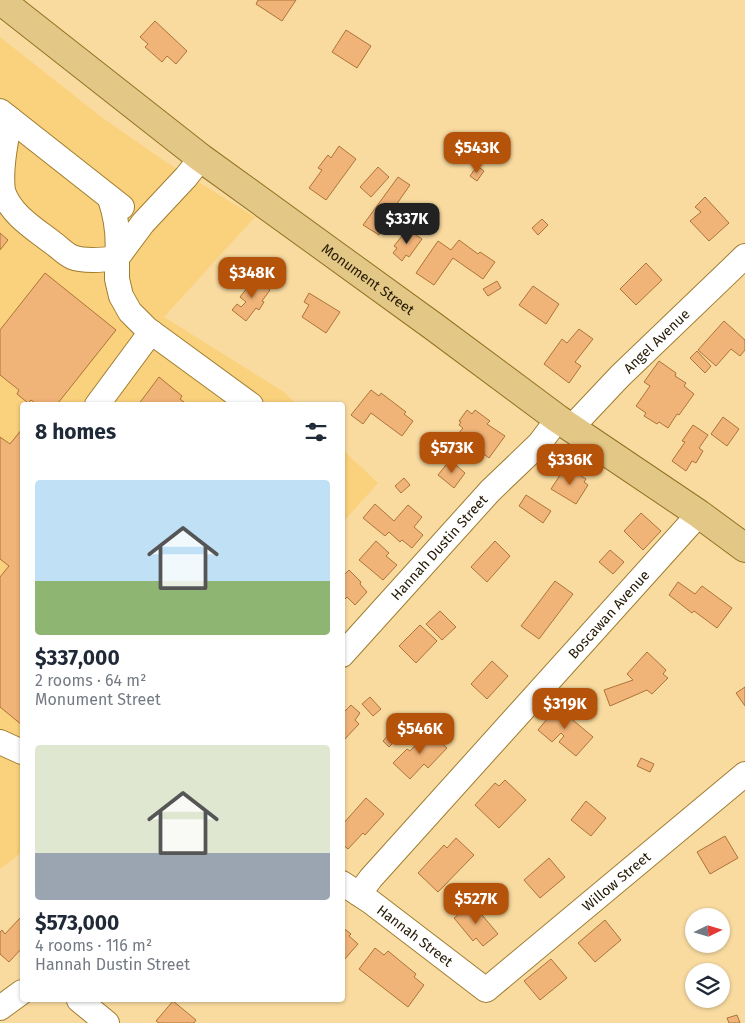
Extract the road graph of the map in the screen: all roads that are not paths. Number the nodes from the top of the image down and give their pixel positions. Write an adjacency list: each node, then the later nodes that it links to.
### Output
1 (0, 0): 3 (main road, Monument Street)
2 (5, 115): 4 (street); 7 (street)
3 (201, 158): 5 (street); 11 (main road, Monument Street)
4 (110, 198): 5 (street); 7 (street)
5 (143, 223): 7 (street)
6 (745, 256): 11 (street, Angel Avenue)
7 (117, 258): 8 (street)
8 (151, 332): 9 (street); 10 (street)
9 (99, 402)
10 (247, 402)
11 (565, 424): 12 (main road, Monument Street); 14 (street, Hannah Dustin Street)
12 (700, 514): 13 (main road, Monument Street); 18 (street, Boscawan Avenue)
13 (745, 548)
14 (345, 653)
15 (0, 742): 16 (street)
16 (20, 751)
17 (745, 774): 19 (street, Willow Street)
18 (351, 888): 19 (street, Hannah Street)
19 (486, 990)
20 (20, 993): 22 (street)
21 (81, 1002): 23 (street)
22 (0, 1008)
23 (107, 1023)

